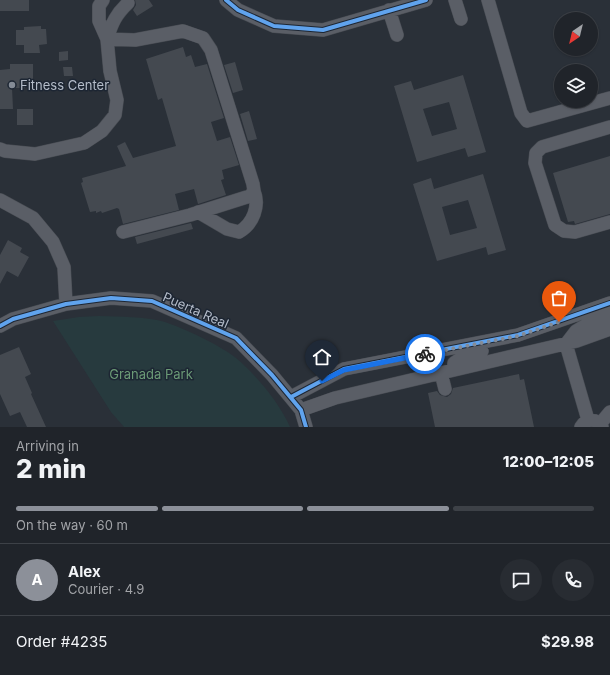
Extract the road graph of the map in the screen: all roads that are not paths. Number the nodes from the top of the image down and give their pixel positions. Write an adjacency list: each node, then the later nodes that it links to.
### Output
1 (103, 0): 10 (street)
2 (226, 0): 7 (street)
3 (426, 0): 7 (street)
4 (455, 0): 8 (street)
5 (488, 0): 11 (street)
6 (128, 3): 10 (street)
7 (389, 10): 9 (street)
8 (461, 19)
9 (397, 35)
10 (106, 39): 13 (street); 14 (street)
11 (610, 98)
12 (610, 127): 17 (street)
13 (0, 149)
14 (254, 192): 16 (street); 16 (street)
15 (0, 200): 20 (street)
16 (198, 212): 18 (street)
17 (610, 222)
18 (123, 232)
19 (610, 303): 24 (street)
20 (66, 304): 22 (street, Puerta Real); 29 (street, Puerta Real)
21 (610, 316): 25 (street)
22 (0, 326)
23 (610, 328): 25 (street)
24 (518, 336): 26 (street); 29 (street)
25 (566, 344): 26 (street); 32 (street)
26 (454, 370): 27 (street)
27 (441, 373): 28 (street); 30 (street)
28 (445, 390)
29 (291, 397): 30 (street, Puerta Real)
30 (301, 410): 33 (street)
31 (610, 412): 32 (street)
32 (593, 424)
33 (306, 427)

